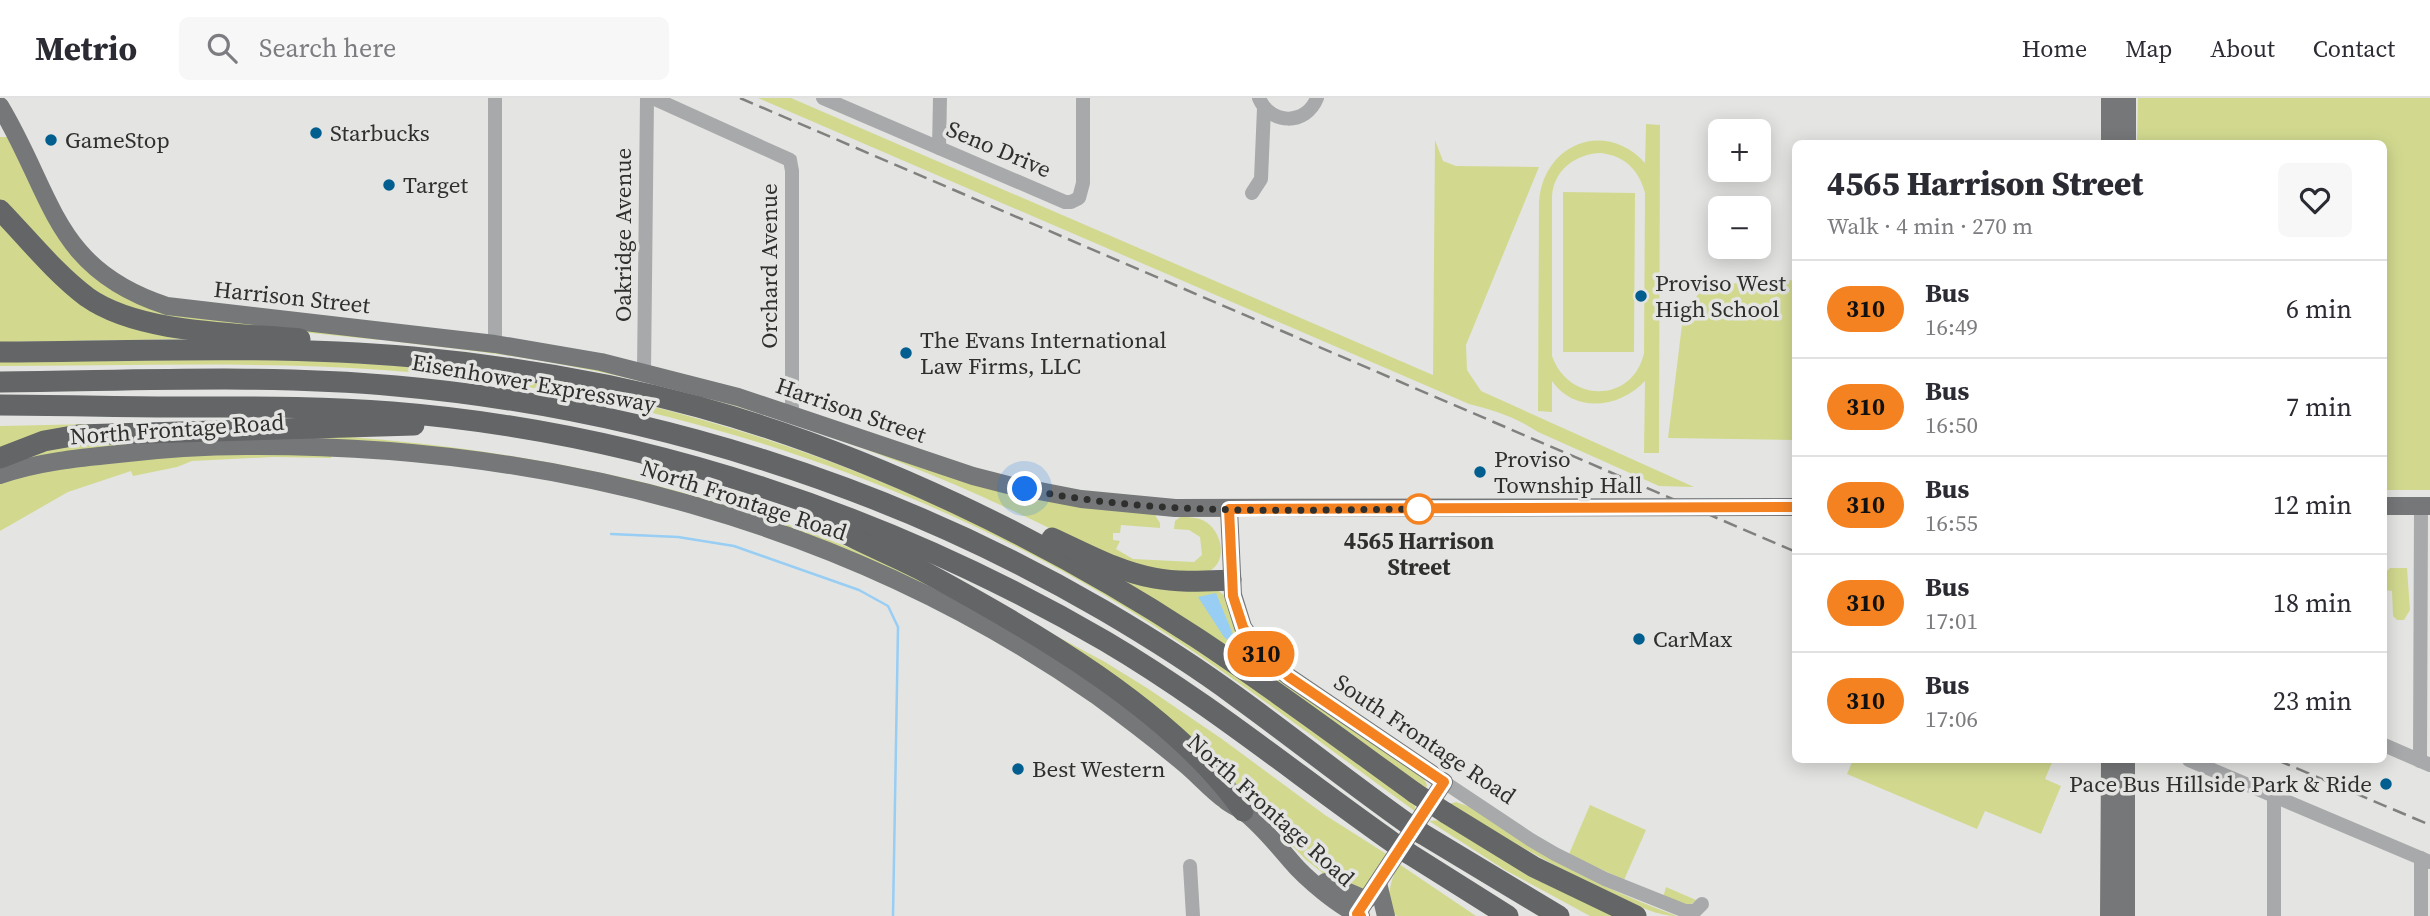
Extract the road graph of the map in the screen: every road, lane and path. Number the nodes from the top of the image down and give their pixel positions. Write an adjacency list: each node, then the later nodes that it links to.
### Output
1 (495, 98): 17 (street)
2 (647, 98): 20 (street, Oakridge Avenue)
3 (653, 98): 24 (street, Orchard Avenue)
4 (823, 98): 14 (street, Seno Drive)
5 (940, 98): 14 (street)
6 (1083, 98): 14 (street, Seno Drive)
7 (1317, 98): 10 (street)
8 (2110, 98): 12 (main road)
9 (2127, 98): 13 (main road)
10 (1262, 103): 15 (street)
11 (0, 106): 17 (main road, Harrison Street)
12 (2110, 140)
13 (2127, 140)
14 (939, 148)
15 (1252, 193)
16 (0, 210): 19 (highway)
17 (495, 344): 20 (main road, Harrison Street)
18 (0, 352): 19 (highway)
19 (412, 357): 28 (highway)
20 (644, 372): 24 (main road, Harrison Street)
21 (0, 382): 52 (highway, Eisenhower Expressway)
22 (0, 405): 23 (highway, Eisenhower Expressway)
23 (90, 407): 25 (highway); 26 (highway, Eisenhower Expressway)
24 (792, 414): 34 (main road, Harrison Street)
25 (0, 418)
26 (457, 419): 27 (highway); 30 (highway, Eisenhower Expressway)
27 (0, 458)
28 (882, 471): 35 (highway); 53 (highway, bridge)
29 (0, 475): 43 (main road, North Frontage Road)
30 (789, 496): 43 (highway); 51 (highway, Eisenhower Expressway)
31 (2387, 506): 32 (main road)
32 (2425, 506): 40 (street)
33 (1792, 507): 34 (main road, Harrison Street)
34 (1229, 509): 35 (main road, South Frontage Road)
35 (1231, 580): 41 (main road, South Frontage Road)
36 (2387, 746): 40 (street)
37 (2110, 763): 54 (main road)
38 (2126, 763): 55 (main road)
39 (2196, 763): 42 (street)
40 (2425, 763)
41 (1444, 782): 46 (main road); 47 (street, South Frontage Road)
42 (2274, 795): 44 (street); 56 (street)
43 (1243, 811): 48 (main road, North Frontage Road)
44 (2426, 860): 57 (street)
45 (1190, 866): 49 (street)
46 (1378, 883): 48 (main road); 50 (main road)
47 (1702, 904)
48 (1360, 911)
49 (1193, 916)
50 (1386, 916)
51 (1508, 916)
52 (1559, 916)
53 (1636, 916)
54 (2109, 916)
55 (2126, 916)
56 (2274, 916)
57 (2421, 916)

